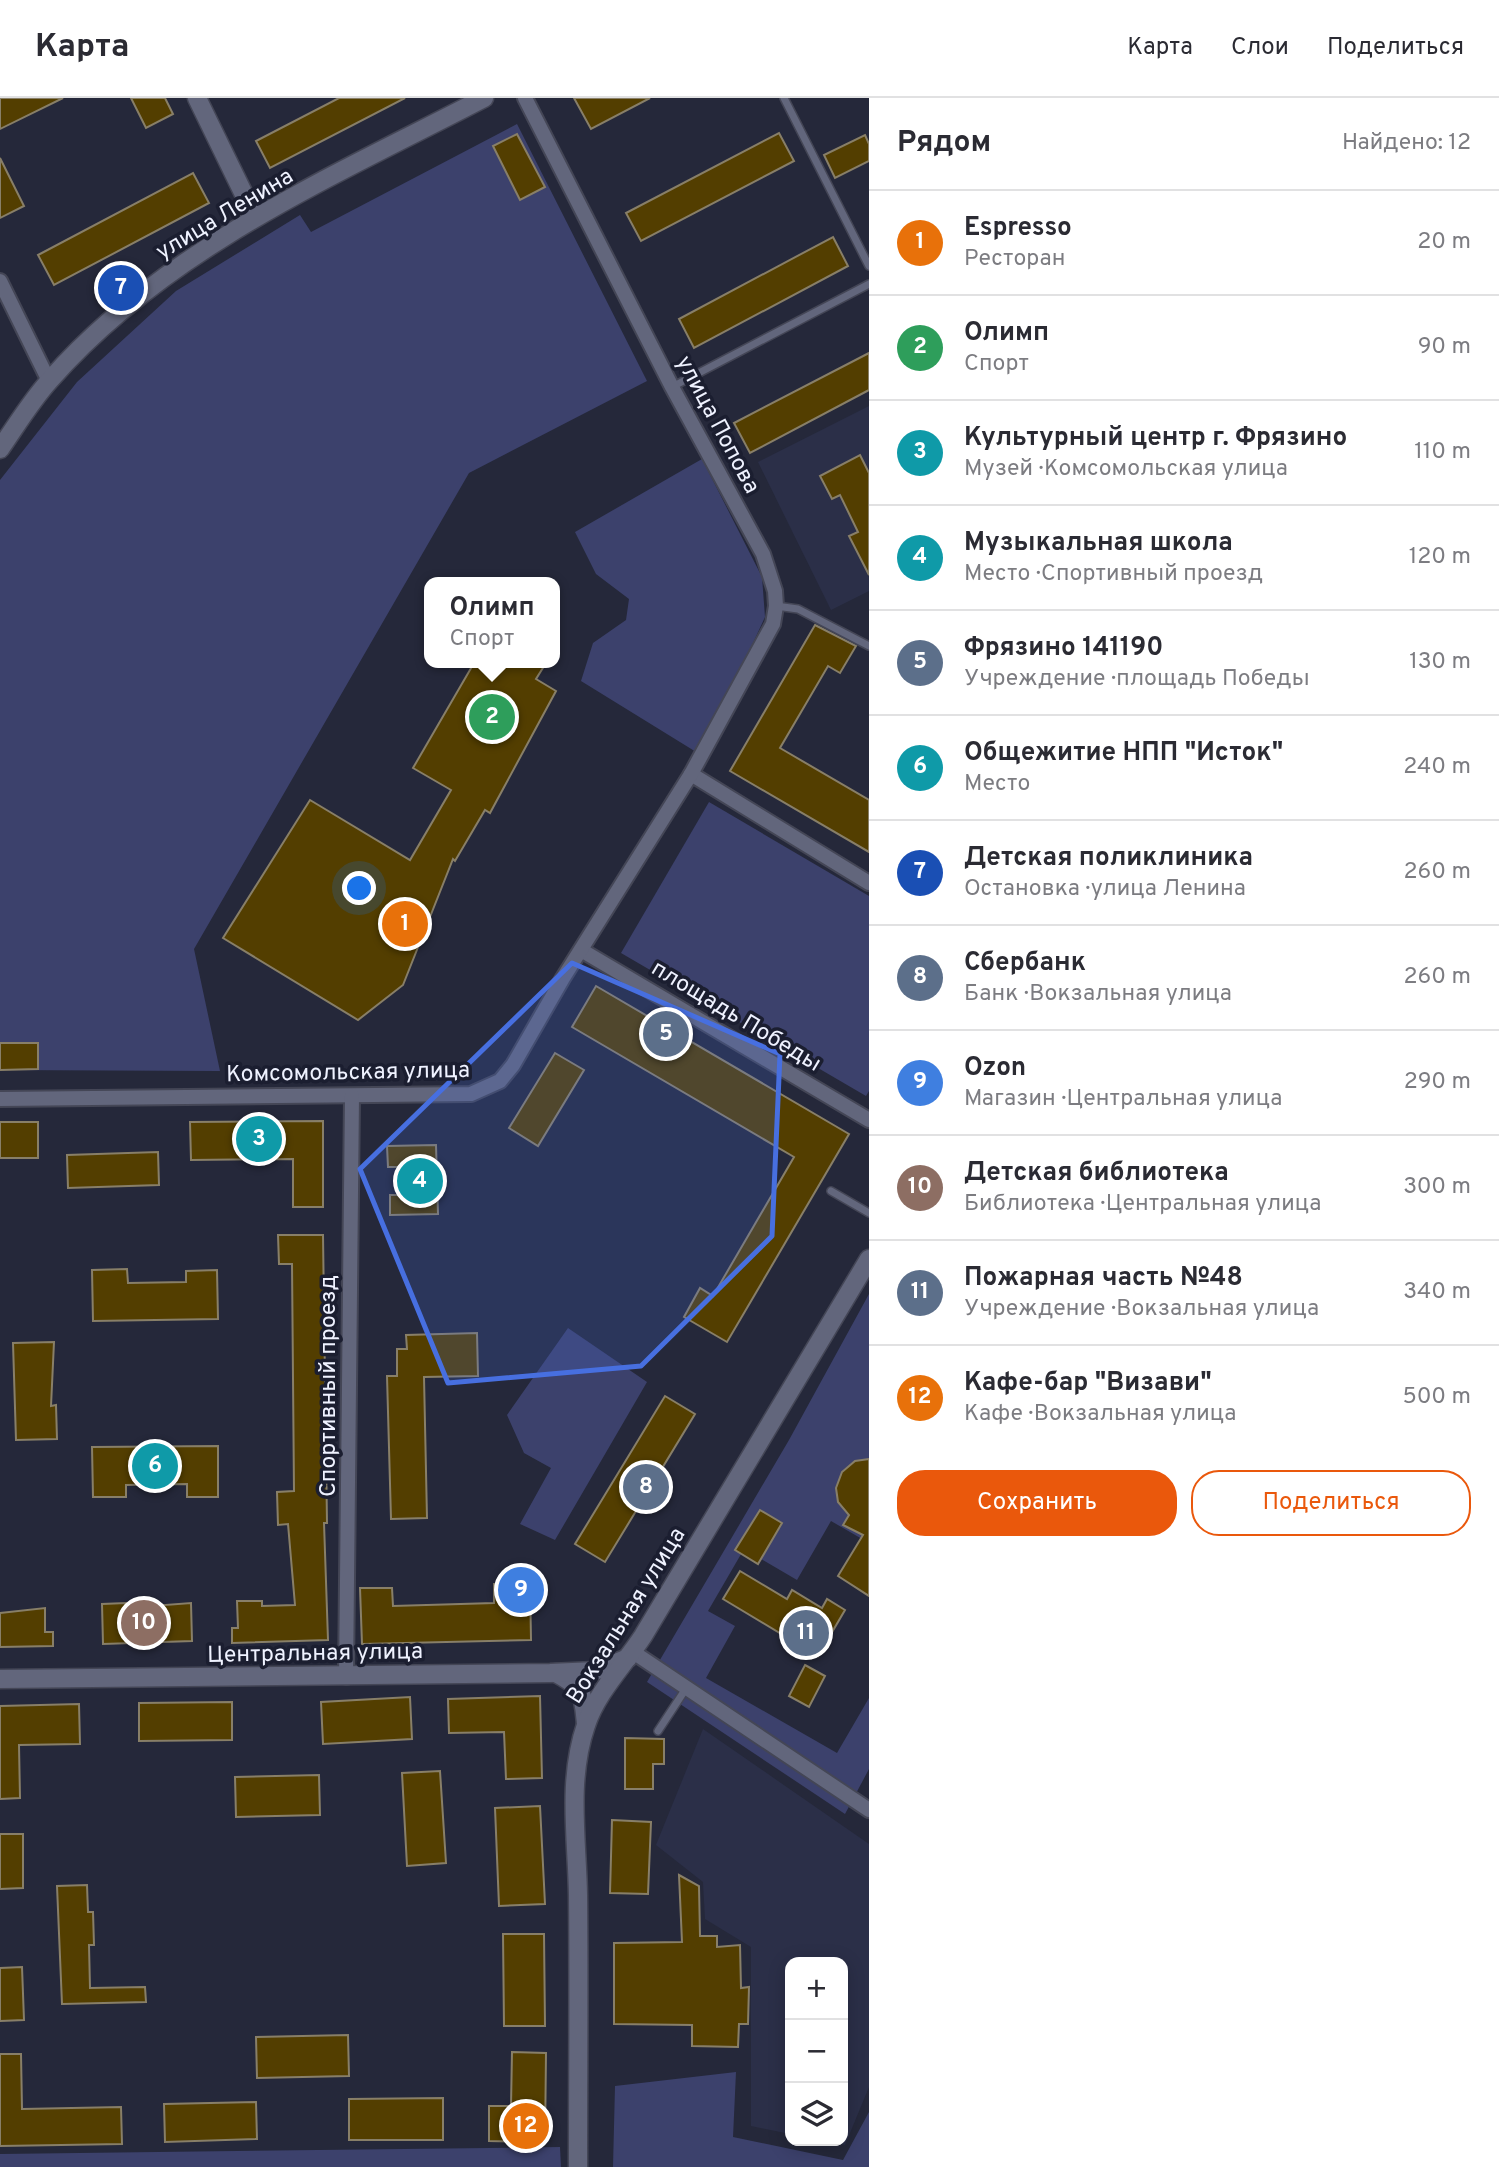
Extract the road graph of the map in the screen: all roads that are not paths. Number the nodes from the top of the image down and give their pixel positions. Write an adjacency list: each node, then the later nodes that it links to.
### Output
1 (197, 98): 5 (street)
2 (485, 98): 5 (street, улица Ленина)
3 (525, 98): 10 (street, улица Попова)
4 (784, 98): 6 (lane)
5 (255, 217): 9 (street, улица Ленина)
6 (869, 266)
7 (0, 281): 9 (street)
8 (869, 284): 10 (lane)
9 (49, 381): 11 (street, улица Ленина)
10 (673, 387): 12 (street, улица Попова)
11 (0, 449)
12 (776, 606): 13 (lane); 14 (street)
13 (869, 646)
14 (691, 774): 15 (street); 16 (street, Комсомольская улица)
15 (869, 883)
16 (581, 950): 17 (street, Комсомольская улица); 19 (street, площадь Победы)
17 (352, 1096): 18 (street, Комсомольская улица); 25 (street, Спортивный проезд)
18 (0, 1099)
19 (869, 1120)
20 (831, 1191): 21 (lane)
21 (869, 1213)
22 (869, 1259): 23 (street, Вокзальная улица)
23 (630, 1655): 24 (street, Центральная улица); 27 (street); 28 (street, Вокзальная улица)
24 (556, 1673): 25 (street, Центральная улица); 28 (street)
25 (346, 1677): 26 (street, Центральная улица)
26 (0, 1679)
27 (687, 1687): 29 (lane); 30 (street)
28 (586, 1724): 31 (street, Вокзальная улица)
29 (658, 1731)
30 (869, 1810)
31 (578, 2167)

